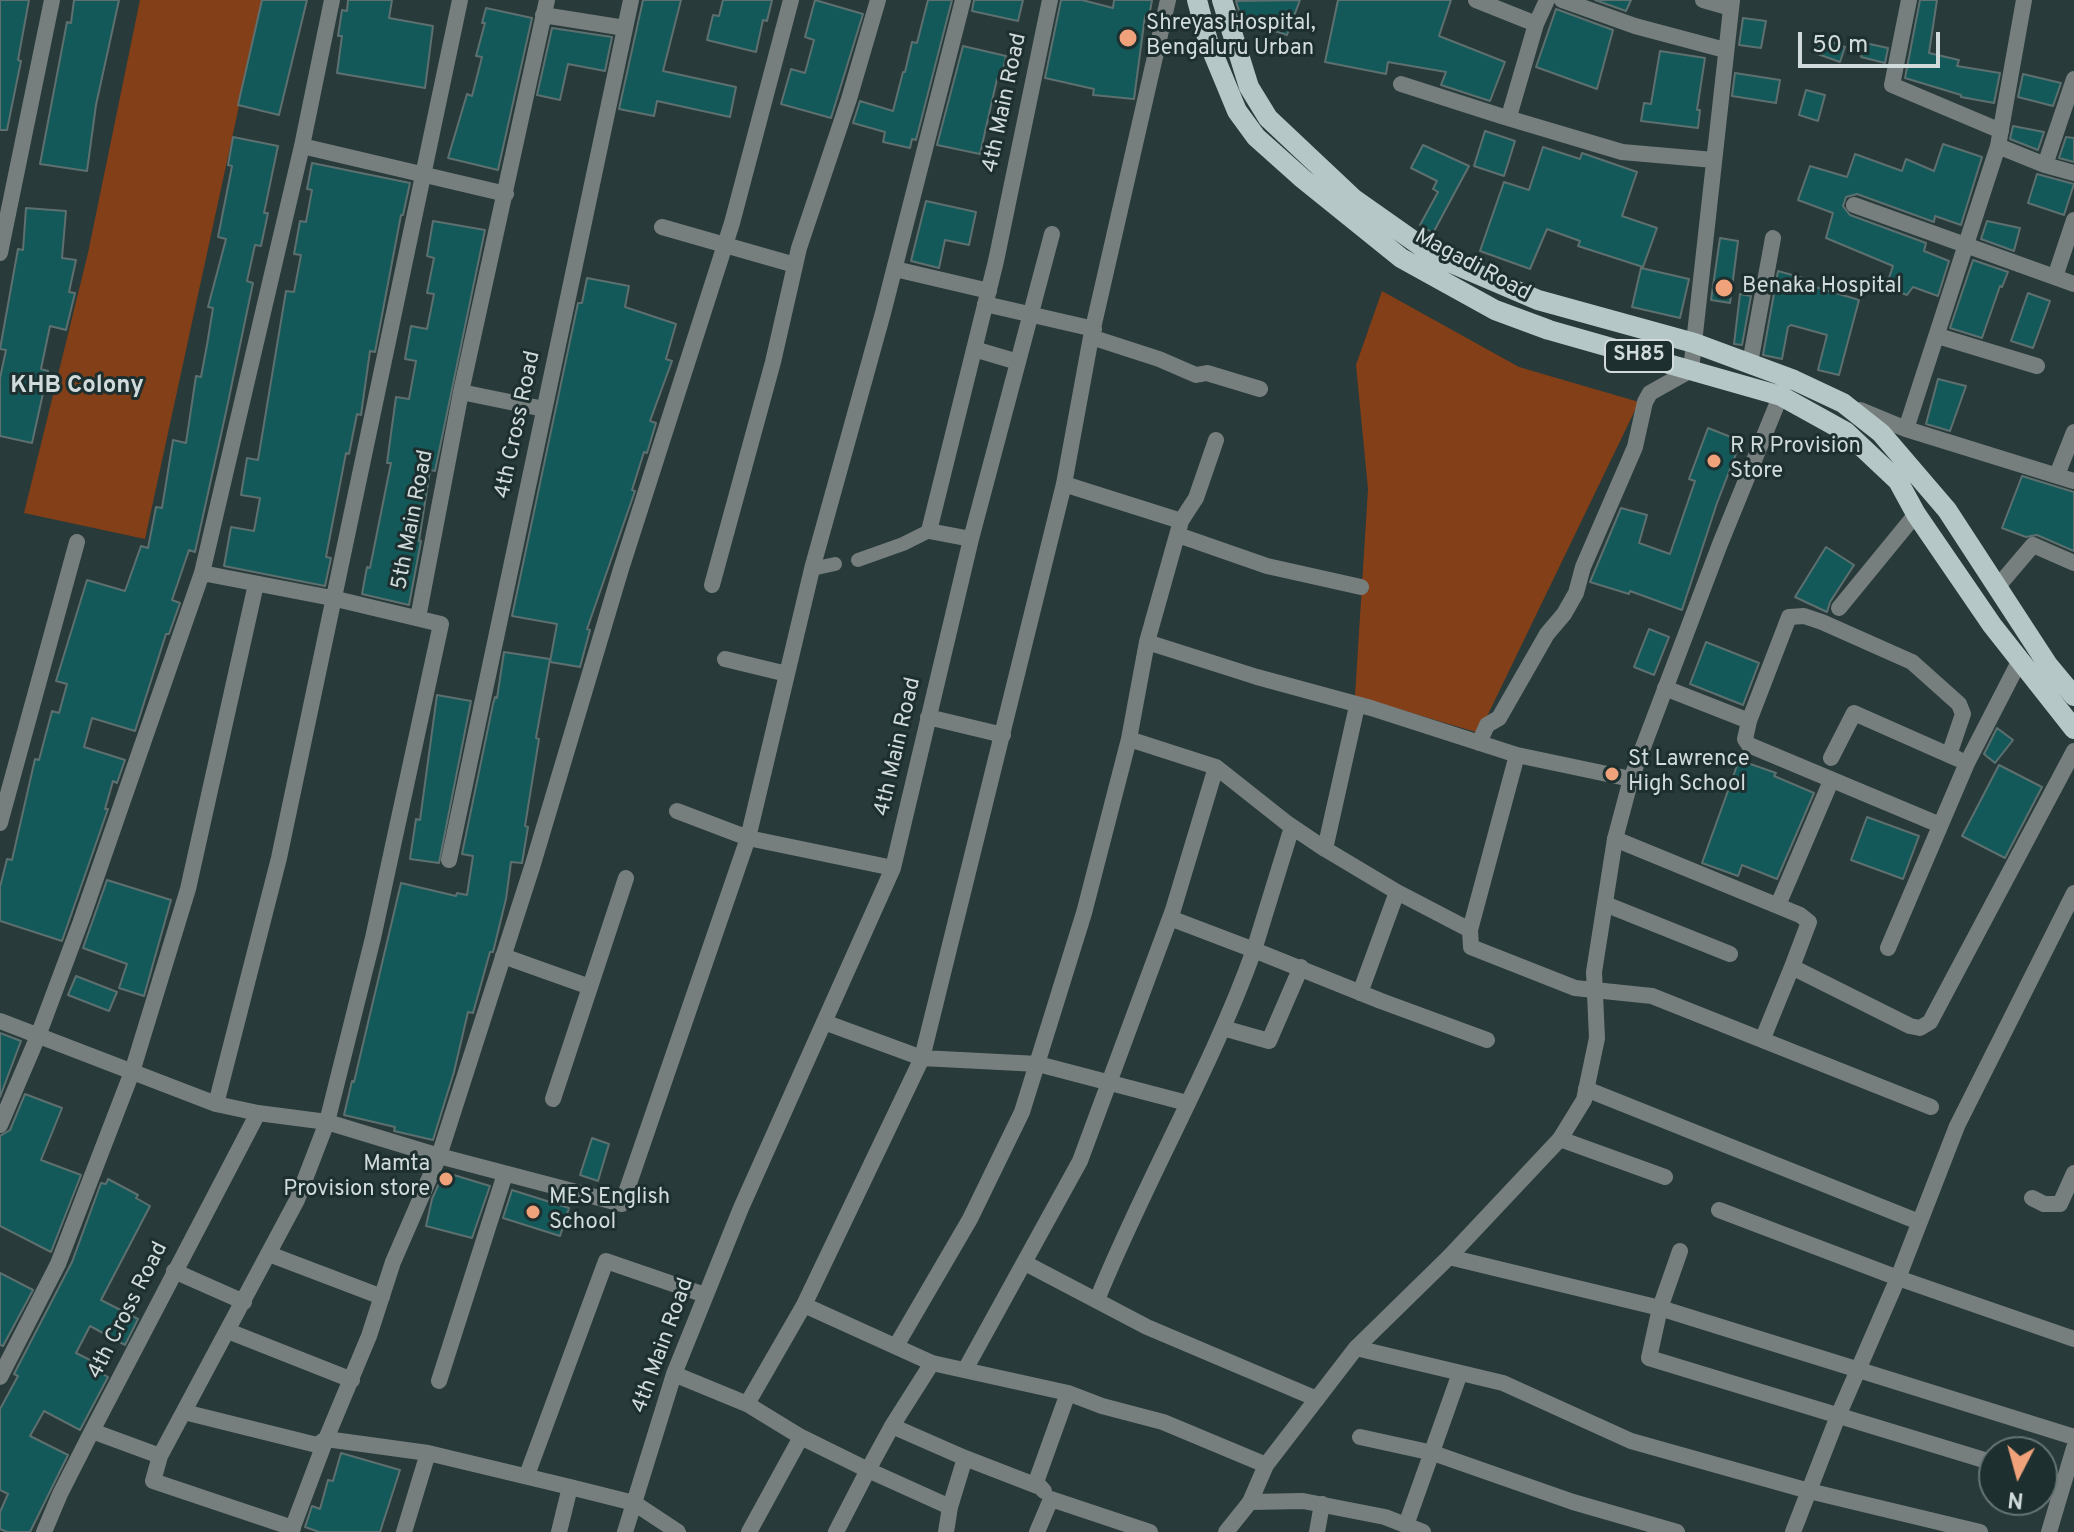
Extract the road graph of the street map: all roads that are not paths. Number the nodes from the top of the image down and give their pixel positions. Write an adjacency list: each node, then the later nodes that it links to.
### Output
1 (52, 0): 40 (street)
2 (332, 0): 27 (street)
3 (460, 0): 31 (street)
4 (631, 0): 21 (street, 4th Cross Road)
5 (791, 0): 38 (street)
6 (878, 0): 41 (street)
7 (963, 0): 42 (street)
8 (1050, 0): 45 (street, 4th Main Road)
9 (1168, 0): 47 (street)
10 (1197, 0): 54 (main road, Magadi Road / SH85)
11 (1222, 0): 49 (main road, Magadi Road / SH85)
12 (1476, 0): 20 (street)
13 (1547, 0): 20 (street)
14 (1562, 0): 22 (street)
15 (1703, 0): 18 (street)
16 (1909, 0): 26 (street)
17 (2024, 0): 26 (street)
18 (1731, 4): 22 (street)
19 (545, 7): 21 (street); 32 (street, 5th Main Road)
20 (1536, 24): 25 (street)
21 (625, 28): 59 (street, 4th Cross Road)
22 (1725, 50): 28 (street)
23 (2074, 79): 29 (street)
24 (1401, 84): 25 (street)
25 (1507, 117): 28 (street)
26 (2000, 139): 29 (street); 39 (street)
27 (302, 146): 31 (street); 75 (street)
28 (1714, 160): 49 (street)
29 (2045, 165): 30 (street)
30 (2074, 173)
31 (424, 174): 32 (street); 80 (street)
32 (506, 194): 57 (street, 5th Main Road)
33 (1854, 205): 39 (street)
34 (2074, 220): 43 (street)
35 (662, 227): 38 (street)
36 (1052, 234): 46 (street, 4th Main Road)
37 (1773, 238): 52 (street)
38 (724, 245): 41 (street); 123 (street)
39 (1968, 245): 43 (street); 48 (street)
40 (0, 253)
41 (795, 265): 77 (street)
42 (895, 269): 45 (street); 74 (street)
43 (2055, 277): 44 (street)
44 (2074, 284)
45 (987, 297): 46 (street); 50 (street, 4th Main Road)
46 (1031, 314): 47 (street); 51 (street, 4th Main Road)
47 (1092, 333): 56 (street); 65 (street)
48 (1938, 336): 53 (street); 60 (street)
49 (1694, 343): 52 (main road, Magadi Road / SH85); 54 (street)
50 (974, 349): 51 (street); 68 (street, 4th Main Road)
51 (1018, 362): 69 (street, 4th Main Road)
52 (1750, 363): 55 (main road, Magadi Road / SH85)
53 (2037, 366)
54 (1691, 370): 55 (main road, Magadi Road / SH85); 95 (street)
55 (1784, 386): 58 (main road, Magadi Road / SH85); 66 (main road, Magadi Road / SH85); 87 (street)
56 (1260, 389)
57 (461, 392): 59 (street); 82 (street, 5th Main Road)
58 (1843, 403): 60 (street); 78 (main road, Magadi Road / SH85)
59 (544, 409): 111 (street, 4th Cross Road)
60 (1906, 429): 63 (street)
61 (2074, 432): 63 (street)
62 (1216, 440): 67 (street)
63 (2057, 475): 64 (street)
64 (2074, 481)
65 (1064, 484): 67 (street); 93 (street)
66 (1916, 514): 81 (street); 85 (main road, Magadi Road / SH85)
67 (1179, 528): 79 (street); 83 (street)
68 (929, 531): 69 (street); 71 (street)
69 (971, 539): 90 (street, 4th Main Road)
70 (77, 542): 105 (street)
71 (858, 560)
72 (2074, 563): 78 (street)
73 (835, 564): 74 (street)
74 (812, 569): 86 (street)
75 (202, 573): 76 (street); 132 (street)
76 (256, 584): 80 (street); 137 (street)
77 (712, 585)
78 (1999, 585): 88 (main road, Magadi Road / SH85)
79 (1361, 587)
80 (332, 598): 82 (street); 142 (street)
81 (1839, 608)
82 (418, 618): 145 (street, 5th Main Road)
83 (1147, 642): 89 (street); 94 (street)
84 (725, 659): 86 (street)
85 (2020, 660): 92 (main road, Magadi Road / SH85); 100 (street)
86 (787, 674): 108 (street)
87 (1665, 688): 91 (street); 102 (street)
88 (2074, 696)
89 (1357, 706): 95 (street); 110 (street)
90 (928, 717): 93 (street); 112 (street, 4th Main Road)
91 (1749, 721): 98 (street); 106 (street)
92 (2074, 729)
93 (1003, 735): 135 (street)
94 (1129, 739): 101 (street); 136 (street)
95 (1479, 743): 97 (street)
96 (2074, 751): 125 (street)
97 (1517, 755): 102 (street); 119 (street)
98 (1949, 755): 99 (street); 100 (street)
99 (1831, 758)
100 (1967, 763): 106 (street)
101 (1216, 767): 107 (street); 118 (street)
102 (1631, 779): 109 (street)
103 (1828, 788): 117 (street)
104 (677, 811): 108 (street)
105 (0, 823)
106 (1940, 825): 120 (street)
107 (1292, 827): 110 (street); 121 (street)
108 (748, 838): 112 (street); 150 (street)
109 (1615, 839): 116 (street); 117 (street)
110 (1325, 849): 114 (street)
111 (449, 860)
112 (893, 868): 130 (street, 4th Main Road)
113 (626, 878): 126 (street)
114 (1397, 892): 119 (street); 128 (street)
115 (2074, 893): 154 (street)
116 (1605, 904): 122 (street); 127 (street)
117 (1778, 905): 125 (street)
118 (1170, 918): 121 (street); 138 (street)
119 (1470, 930): 127 (street)
120 (1888, 948)
121 (1254, 950): 124 (street); 131 (street)
122 (1730, 954)
123 (503, 956): 126 (street); 148 (street)
124 (1301, 967): 128 (street); 131 (street)
125 (1792, 967): 133 (street)
126 (590, 987): 140 (street)
127 (1595, 988): 133 (street); 139 (street)
128 (1360, 993): 134 (street)
129 (0, 1021): 132 (street)
130 (824, 1022): 135 (street); 161 (street, 4th Main Road)
131 (1223, 1028): 141 (street)
132 (38, 1036): 137 (street); 146 (street)
133 (1763, 1038): 143 (street)
134 (1487, 1040)
135 (922, 1058): 136 (street); 165 (street)
136 (1038, 1064): 138 (street); 169 (street)
137 (132, 1072): 142 (street); 176 (street)
138 (1108, 1084): 141 (street); 158 (street)
139 (1586, 1089): 147 (street); 154 (street)
140 (553, 1099)
141 (1187, 1103): 163 (street)
142 (216, 1104): 144 (street)
143 (1931, 1107)
144 (258, 1113): 145 (street); 159 (street, 4th Cross Road)
145 (327, 1122): 148 (street); 156 (street)
146 (0, 1125)
147 (1560, 1139): 151 (street); 157 (street)
148 (439, 1156): 150 (street); 162 (street)
149 (2074, 1173): 152 (street)
150 (505, 1174): 178 (street)
151 (1665, 1177)
152 (2032, 1198)
153 (1719, 1210): 160 (street)
154 (1919, 1222): 160 (street)
155 (1680, 1251): 166 (street)
156 (269, 1254): 162 (street); 164 (street)
157 (1449, 1257): 166 (street); 170 (street)
158 (1025, 1263): 163 (street); 172 (street)
159 (174, 1271): 164 (street); 185 (street, 4th Cross Road)
160 (1898, 1278): 168 (street); 173 (street)
161 (705, 1295): 175 (street, 4th Main Road); 198 (street)
162 (382, 1297): 177 (street)
163 (1097, 1300): 180 (street)
164 (244, 1302): 167 (street)
165 (804, 1305): 169 (street); 181 (street)
166 (1660, 1308): 173 (street); 183 (street)
167 (228, 1331): 177 (street); 182 (street)
168 (2074, 1339)
169 (896, 1346): 171 (street)
170 (1356, 1348): 174 (street); 180 (street)
171 (932, 1363): 172 (street); 184 (street)
172 (966, 1368): 179 (street)
173 (1859, 1372): 183 (street); 188 (street)
174 (1460, 1373): 192 (street); 202 (street)
175 (674, 1374): 181 (street); 205 (street, 4th Main Road)
176 (0, 1377)
177 (352, 1380): 189 (street)
178 (439, 1381)
179 (1068, 1393): 196 (street); 203 (street)
180 (1317, 1399): 196 (street)
181 (747, 1404): 186 (street)
182 (184, 1412): 189 (street); 193 (street)
183 (1838, 1416): 195 (street); 202 (street)
184 (892, 1426): 194 (street); 197 (street)
185 (92, 1431): 193 (street); 210 (street, 4th Cross Road)
186 (801, 1437): 197 (street); 215 (street)
187 (1360, 1437): 192 (street)
188 (2074, 1437)
189 (326, 1439): 191 (street); 209 (street)
190 (2074, 1448): 200 (street)
191 (428, 1453): 198 (street); 211 (street)
192 (1433, 1453): 208 (street); 223 (street)
193 (160, 1456): 209 (street)
194 (965, 1458): 203 (street); 207 (street)
195 (1978, 1458)
196 (1266, 1465): 204 (street)
197 (868, 1470): 207 (street); 216 (street)
198 (527, 1475): 201 (street)
199 (2058, 1482): 200 (street)
200 (2063, 1484): 226 (street)
201 (570, 1487): 205 (street); 212 (street)
202 (1809, 1491): 224 (street); 225 (street)
203 (1046, 1493): 218 (street); 219 (street)
204 (1250, 1502): 206 (street); 220 (street)
205 (634, 1503): 213 (street, 4th Main Road); 214 (street)
206 (1322, 1504): 208 (street); 221 (street)
207 (950, 1507): 217 (street)
208 (1406, 1525): 222 (street)
209 (292, 1530)
210 (44, 1532)
211 (404, 1532)
212 (559, 1532)
213 (625, 1532)
214 (678, 1532)
215 (749, 1532)
216 (836, 1532)
217 (946, 1532)
218 (1037, 1532)
219 (1150, 1532)
220 (1226, 1532)
221 (1317, 1532)
222 (1423, 1532)
223 (1677, 1532)
224 (1793, 1532)
225 (1980, 1532)
226 (2049, 1532)

